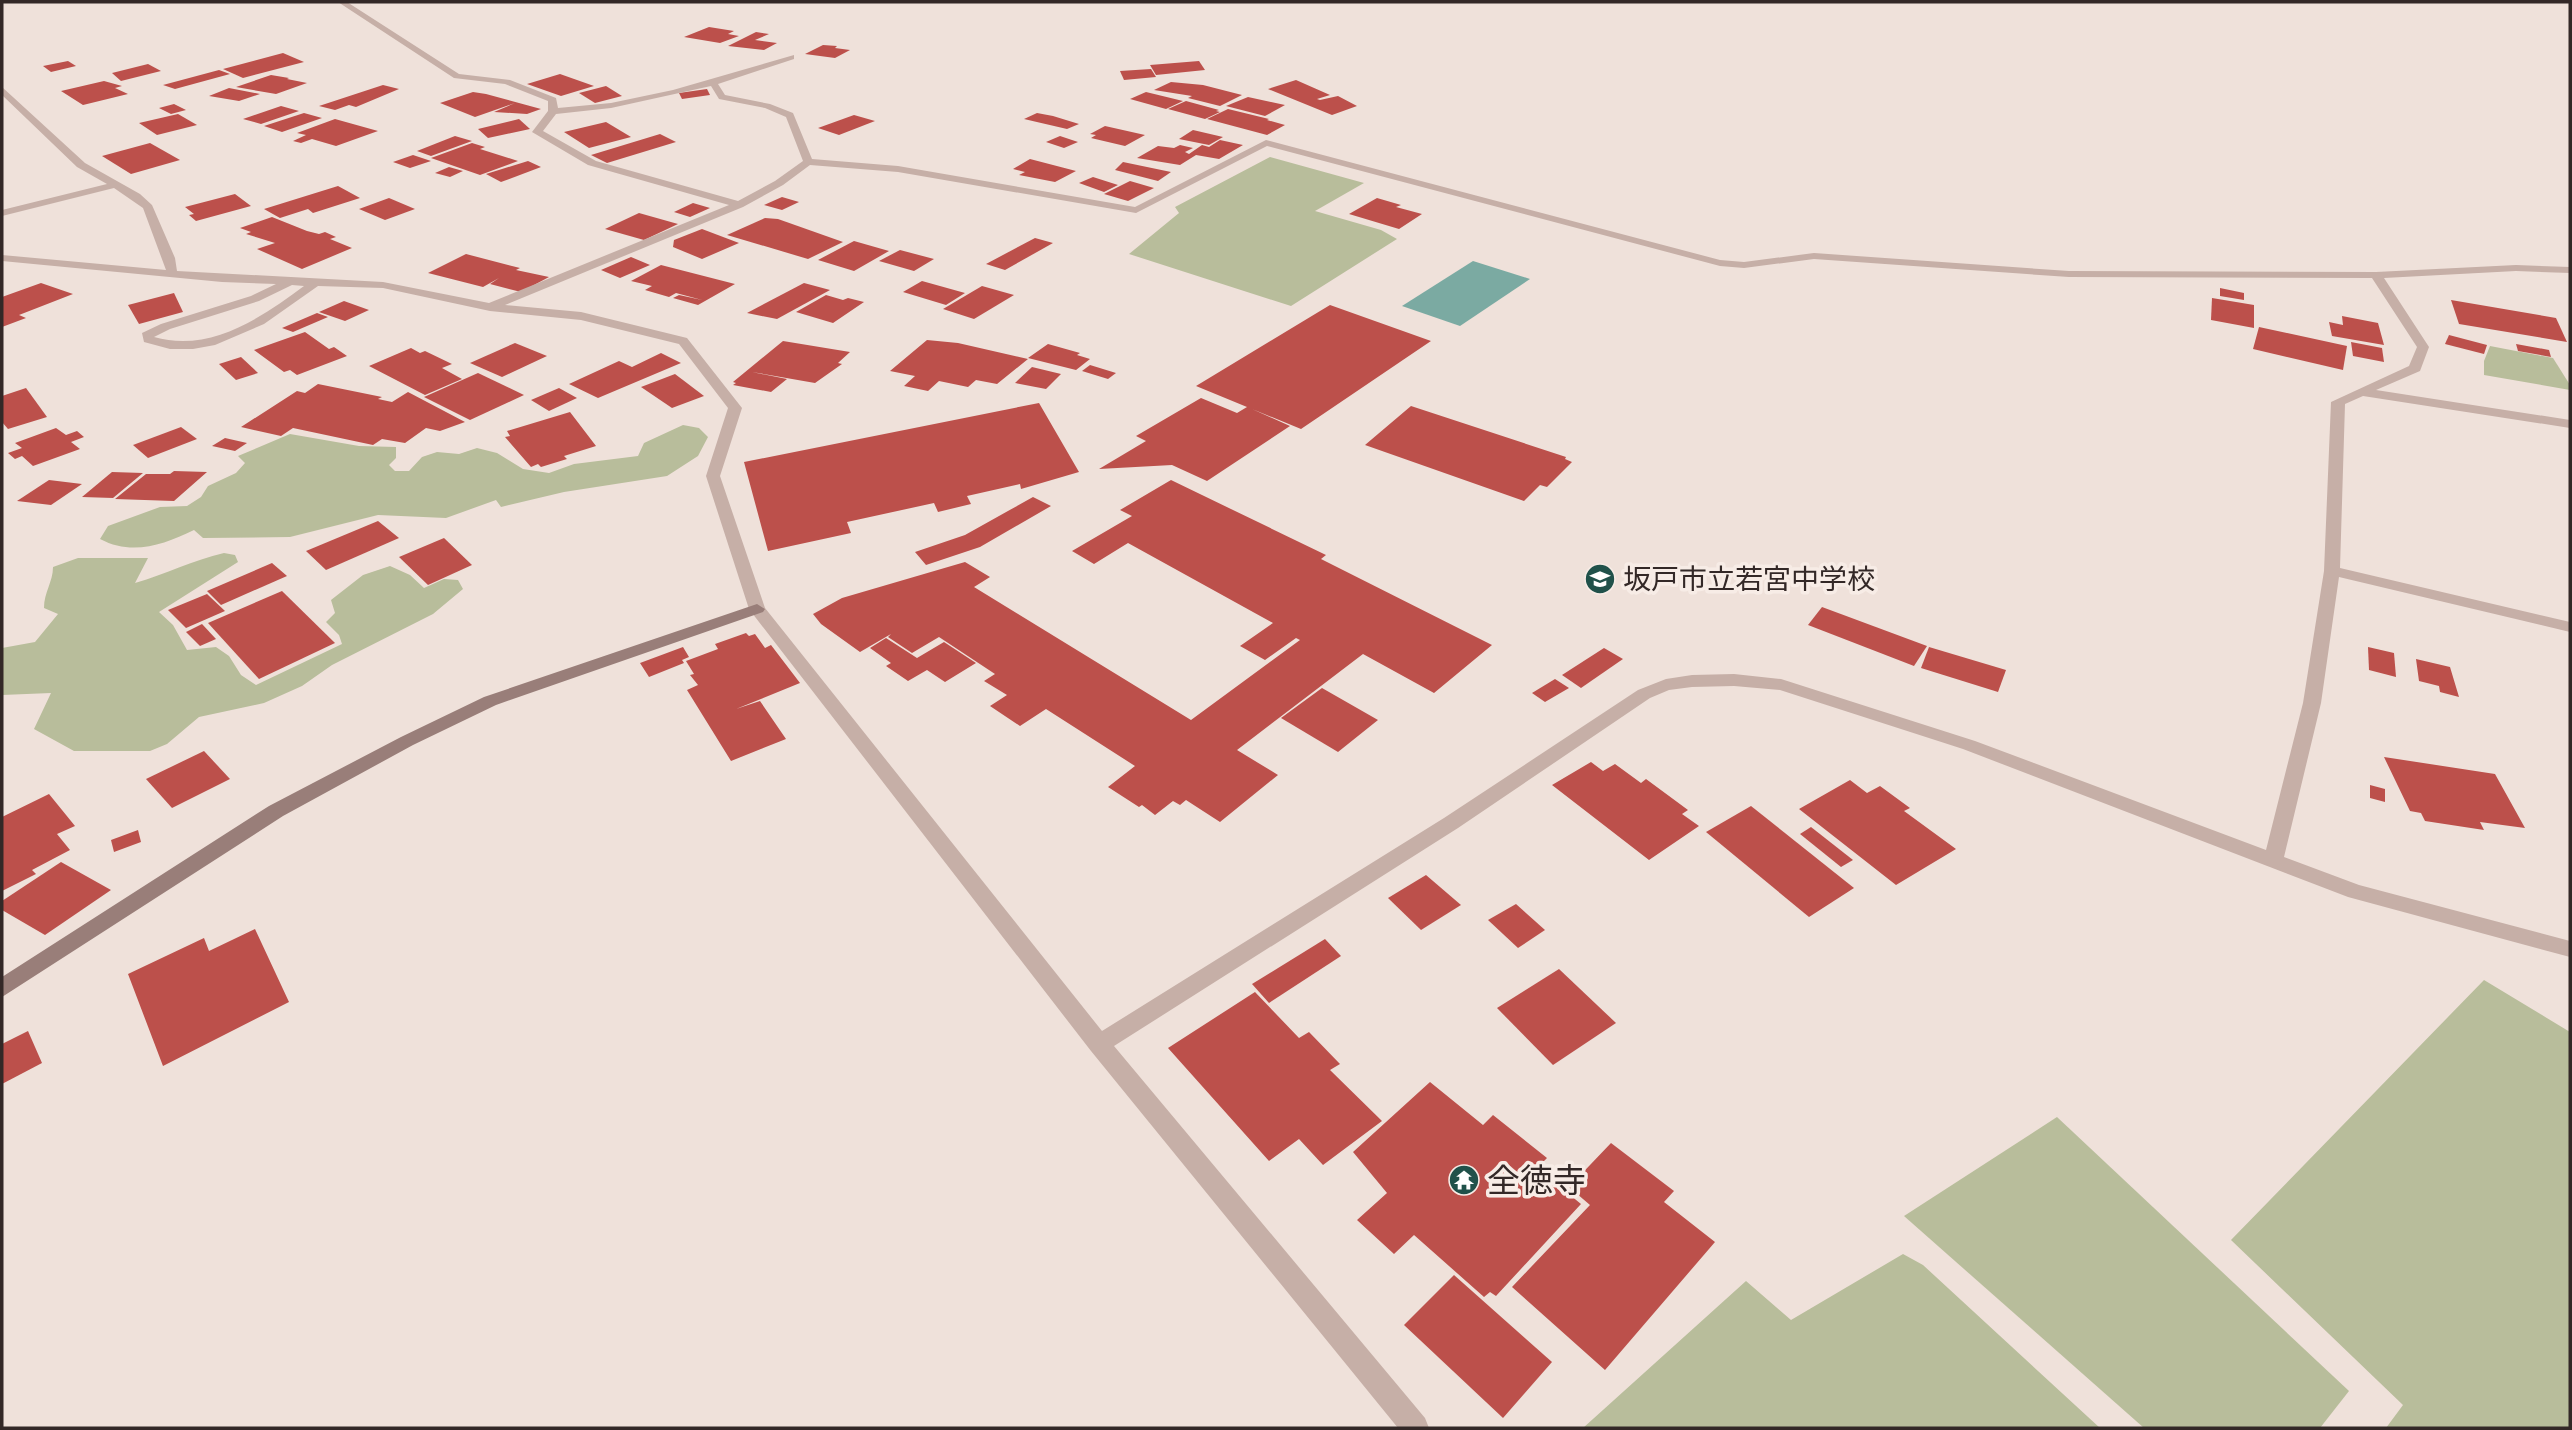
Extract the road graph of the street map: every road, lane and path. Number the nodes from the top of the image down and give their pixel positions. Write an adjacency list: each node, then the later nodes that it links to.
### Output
1 (342, 2): 5 (street)
2 (792, 57): 3 (street)
3 (713, 83): 5 (street); 6 (street)
4 (2, 90): 7 (street)
5 (553, 111): 8 (street)
6 (808, 162): 8 (street); 13 (street)
7 (114, 185): 9 (street); 12 (street)
8 (739, 205): 16 (street)
9 (2, 213)
10 (2, 258): 12 (street)
11 (2570, 270): 13 (street)
12 (172, 273): 14 (street)
13 (2376, 275): 17 (street)
14 (289, 282): 15 (street); 15 (street)
15 (316, 282): 16 (street)
16 (490, 307): 20 (street)
17 (2361, 391): 18 (street); 19 (street)
18 (2570, 424)
19 (2332, 571): 21 (street); 22 (street)
20 (757, 609): 24 (street); 25 (street)
21 (2570, 627)
22 (2273, 862): 23 (street); 25 (street)
23 (2570, 948)
24 (2, 988)
25 (1099, 1044): 26 (street)
26 (1415, 1428)

